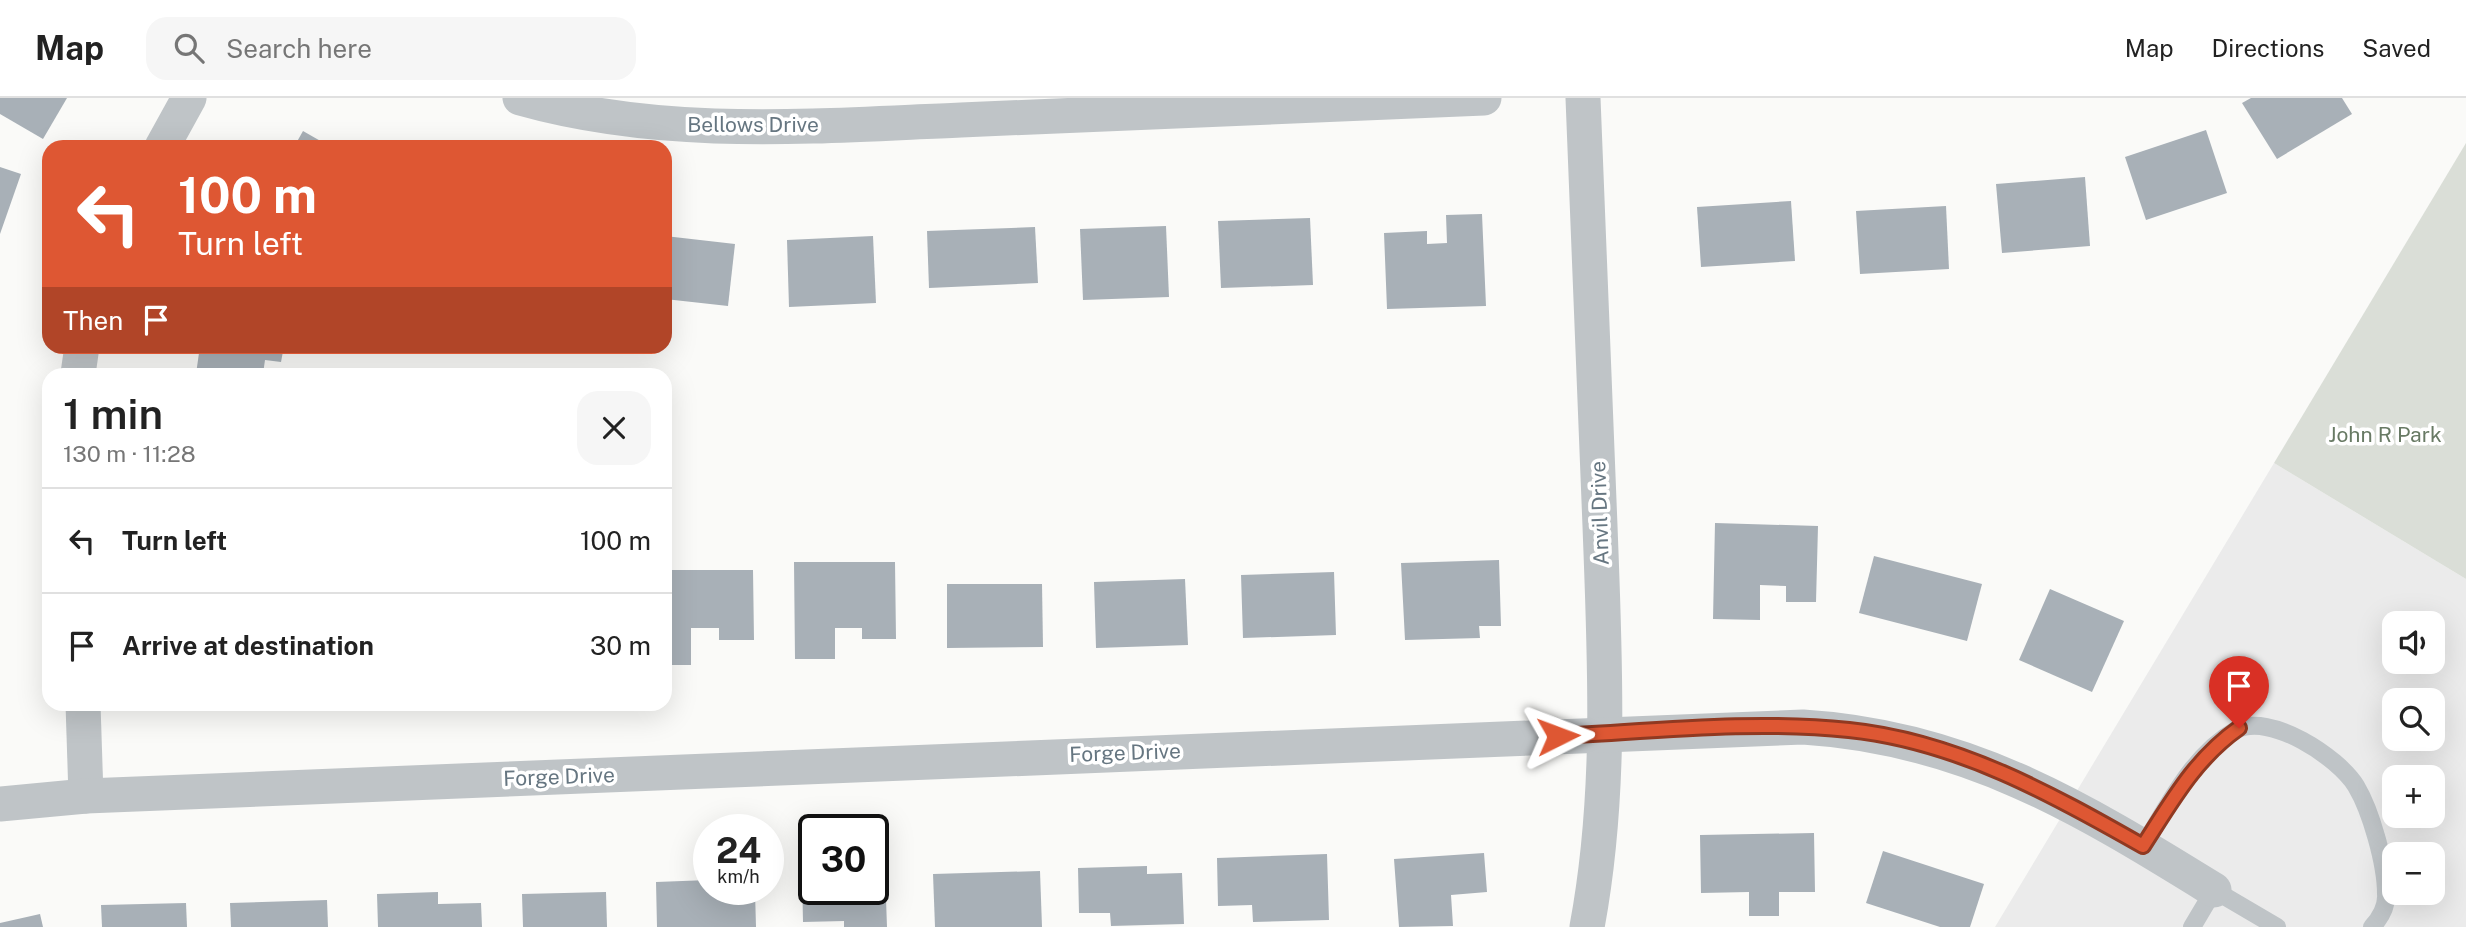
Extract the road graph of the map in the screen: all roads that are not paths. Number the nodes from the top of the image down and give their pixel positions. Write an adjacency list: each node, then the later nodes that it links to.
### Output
1 (190, 98): 7 (street)
2 (520, 98): 6 (street, Bellows Drive)
3 (1484, 98): 5 (street, Bellows Drive)
4 (1583, 98): 9 (street, Anvil Drive)
5 (1113, 107): 6 (street, Bellows Drive)
6 (987, 109)
7 (166, 140)
8 (83, 711): 10 (street)
9 (1607, 734): 10 (street, Forge Drive); 12 (street, Forge Drive); 14 (street, Anvil Drive)
10 (86, 796): 11 (street, Forge Drive)
11 (0, 804)
12 (2143, 846): 13 (street, Forge Drive); 17 (lane)
13 (2214, 890): 15 (lane); 16 (lane)
14 (1587, 927)
15 (2192, 927)
16 (2277, 927)
17 (2372, 927)

